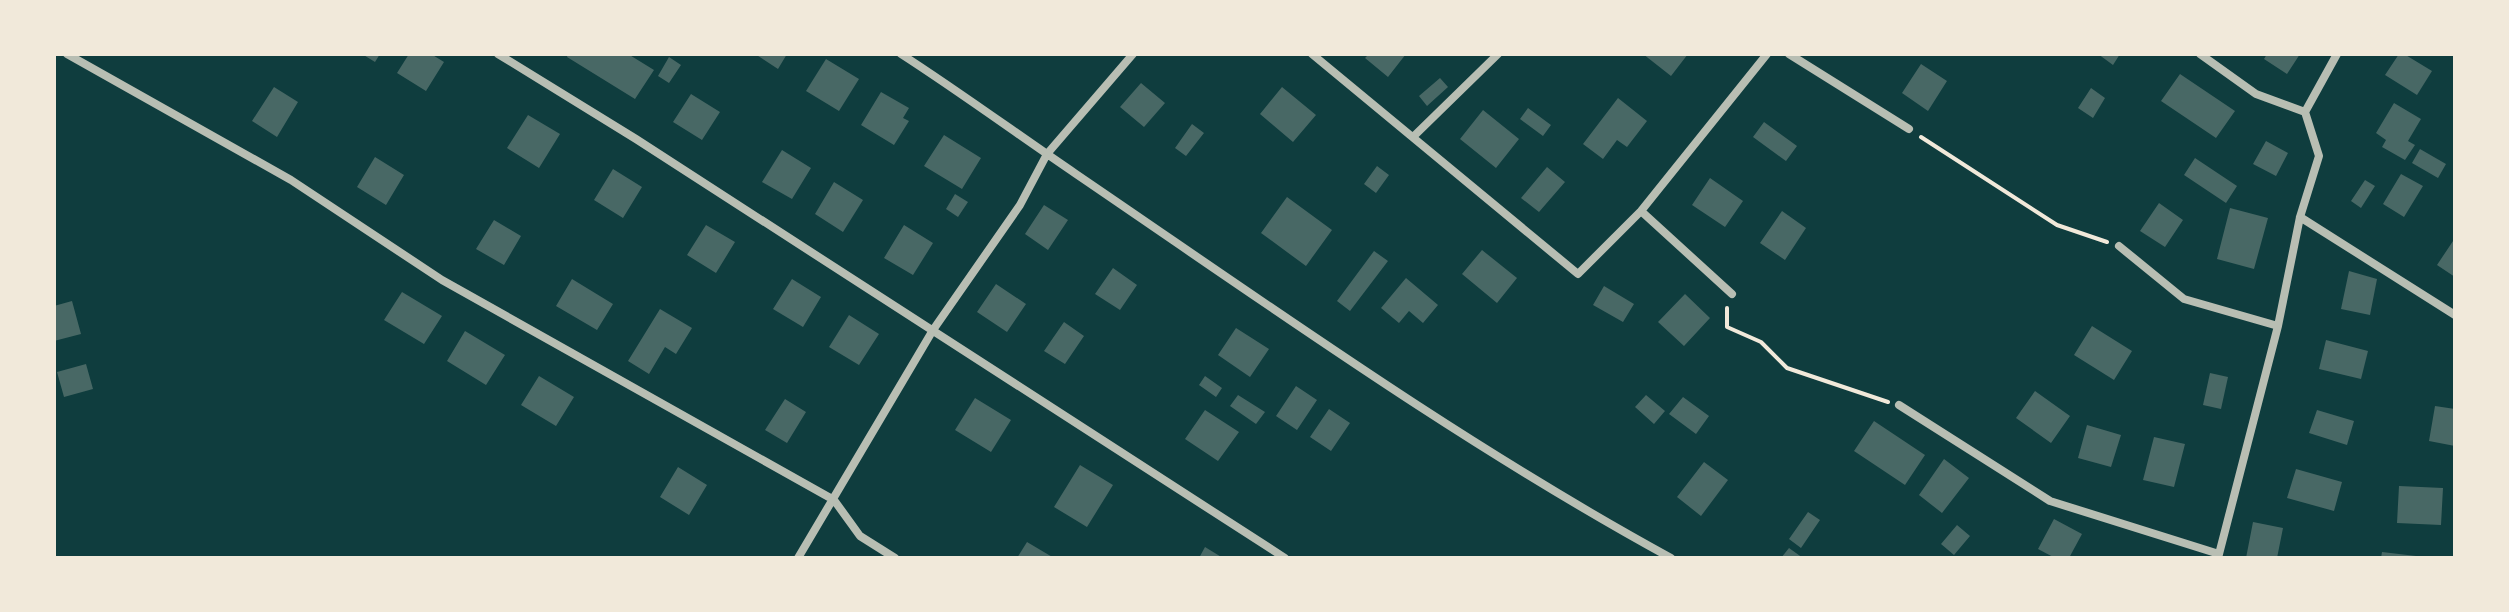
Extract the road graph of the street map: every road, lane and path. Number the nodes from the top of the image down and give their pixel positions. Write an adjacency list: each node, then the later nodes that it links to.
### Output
1 (67, 54): 23 (street)
2 (498, 54): 21 (street)
3 (901, 54): 14 (street)
4 (1133, 54): 14 (street)
5 (1312, 54): 13 (street)
6 (1498, 54): 13 (street)
7 (1767, 54): 15 (street)
8 (1789, 54): 12 (street)
9 (2200, 54): 11 (street)
10 (2337, 54): 11 (street)
11 (2305, 112): 16 (street)
12 (1909, 129): 17 (path)
13 (1414, 136): 15 (street)
14 (1047, 154): 21 (street); 28 (street)
15 (1641, 211): 18 (street)
16 (2300, 217): 19 (street); 20 (street)
17 (2119, 246): 20 (street)
18 (1732, 294): 22 (path)
19 (2455, 315)
20 (2278, 326): 24 (street)
21 (933, 330): 23 (street); 27 (street)
22 (1899, 405): 24 (street)
23 (834, 500): 25 (street); 26 (street)
24 (2218, 556)
25 (798, 558)
26 (895, 558)
27 (1285, 558)
28 (1671, 558)

